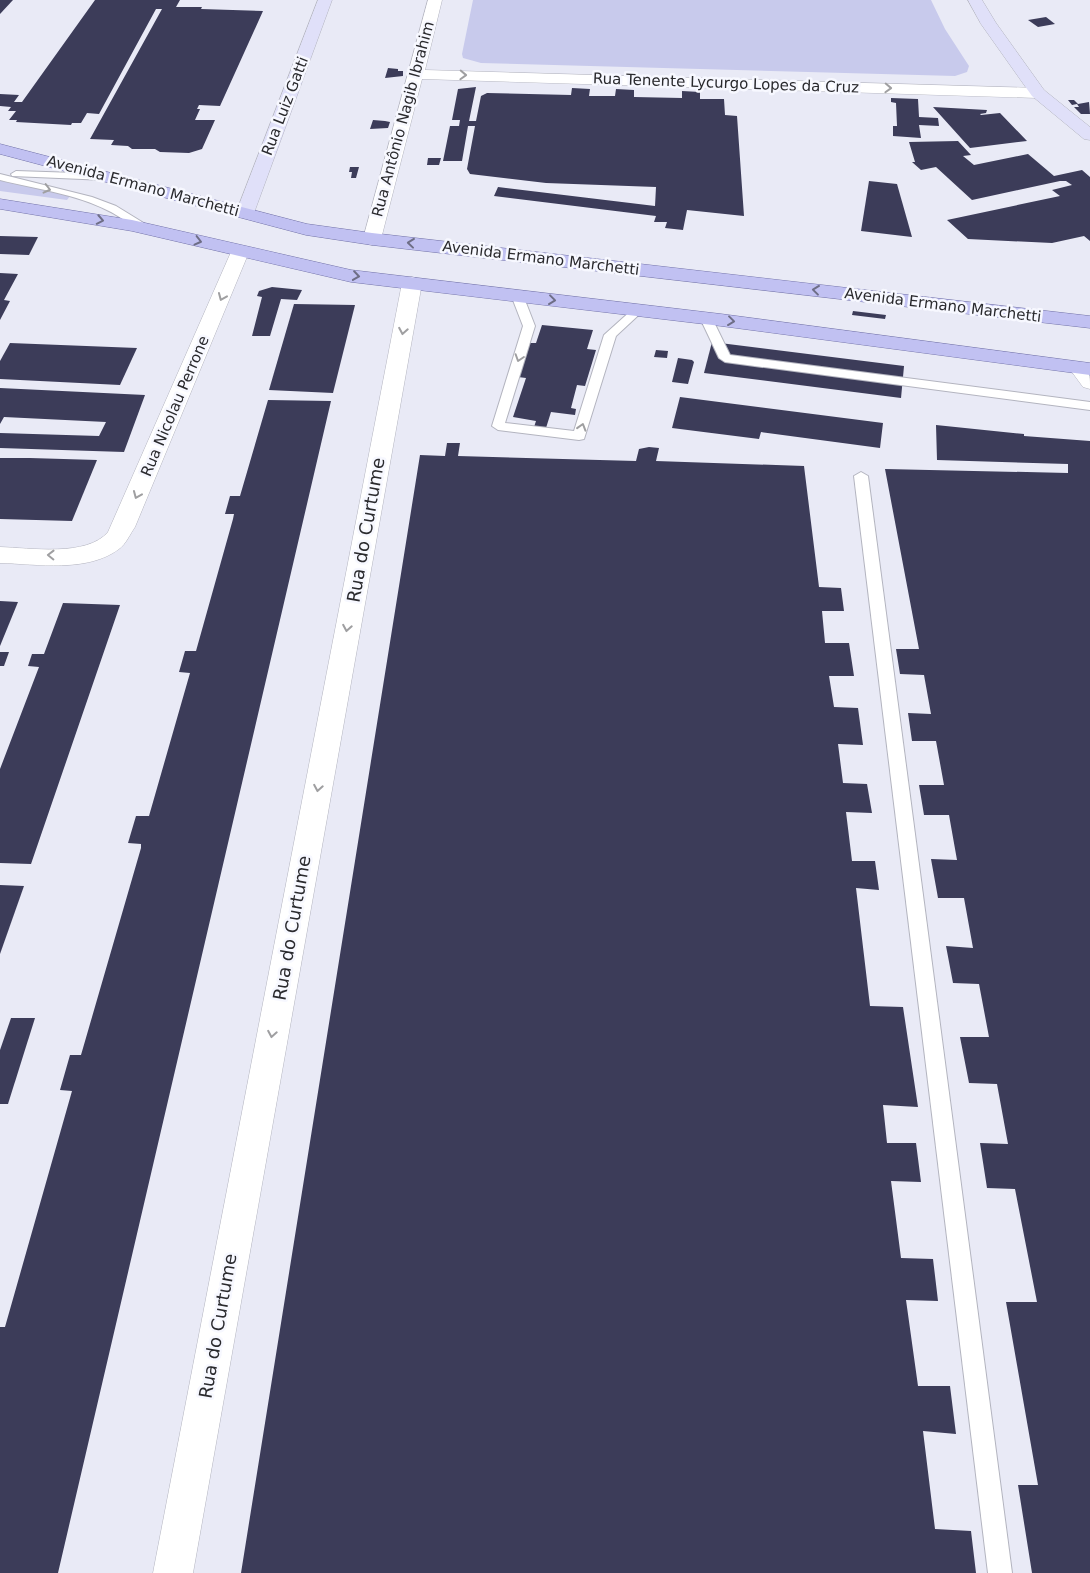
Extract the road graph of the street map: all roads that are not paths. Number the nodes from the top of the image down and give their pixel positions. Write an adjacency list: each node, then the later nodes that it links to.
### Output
1 (325, 0): 11 (street, Rua Luiz Gatti)
2 (434, 0): 4 (street, Rua Antônio Nagib Ibrahim)
3 (975, 0): 5 (street)
4 (414, 74): 5 (street, Rua Tenente Lycurgo Lopes da Cruz, one-way to 5); 13 (street, Rua Antônio Nagib Ibrahim)
5 (1038, 93): 6 (street)
6 (1090, 135)
7 (0, 149): 9 (main road, Avenida Ermano Marchetti)
8 (0, 175): 9 (lane); 12 (lane, one-way to 12)
9 (108, 177): 11 (main road, Avenida Ermano Marchetti)
10 (0, 204): 12 (main road, one-way to 12)
11 (245, 212): 13 (main road, Avenida Ermano Marchetti)
12 (150, 230): 14 (main road, one-way to 14)
13 (372, 239): 19 (main road, Avenida Ermano Marchetti, one-way to 13)
14 (240, 252): 15 (main road, one-way to 15); 23 (street, Rua Nicolau Perrone, one-way to 23)
15 (412, 283): 16 (main road); 24 (street, Rua do Curtume, one-way to 24)
16 (517, 295): 17 (main road, one-way to 17); 17 (lane, one-way to 17)
17 (638, 310): 18 (main road)
18 (706, 318): 20 (main road, one-way to 20); 21 (lane)
19 (1090, 322)
20 (1086, 373)
21 (1090, 406)
22 (861, 476): 25 (lane)
23 (0, 555)
24 (173, 1573)
25 (1000, 1573)

